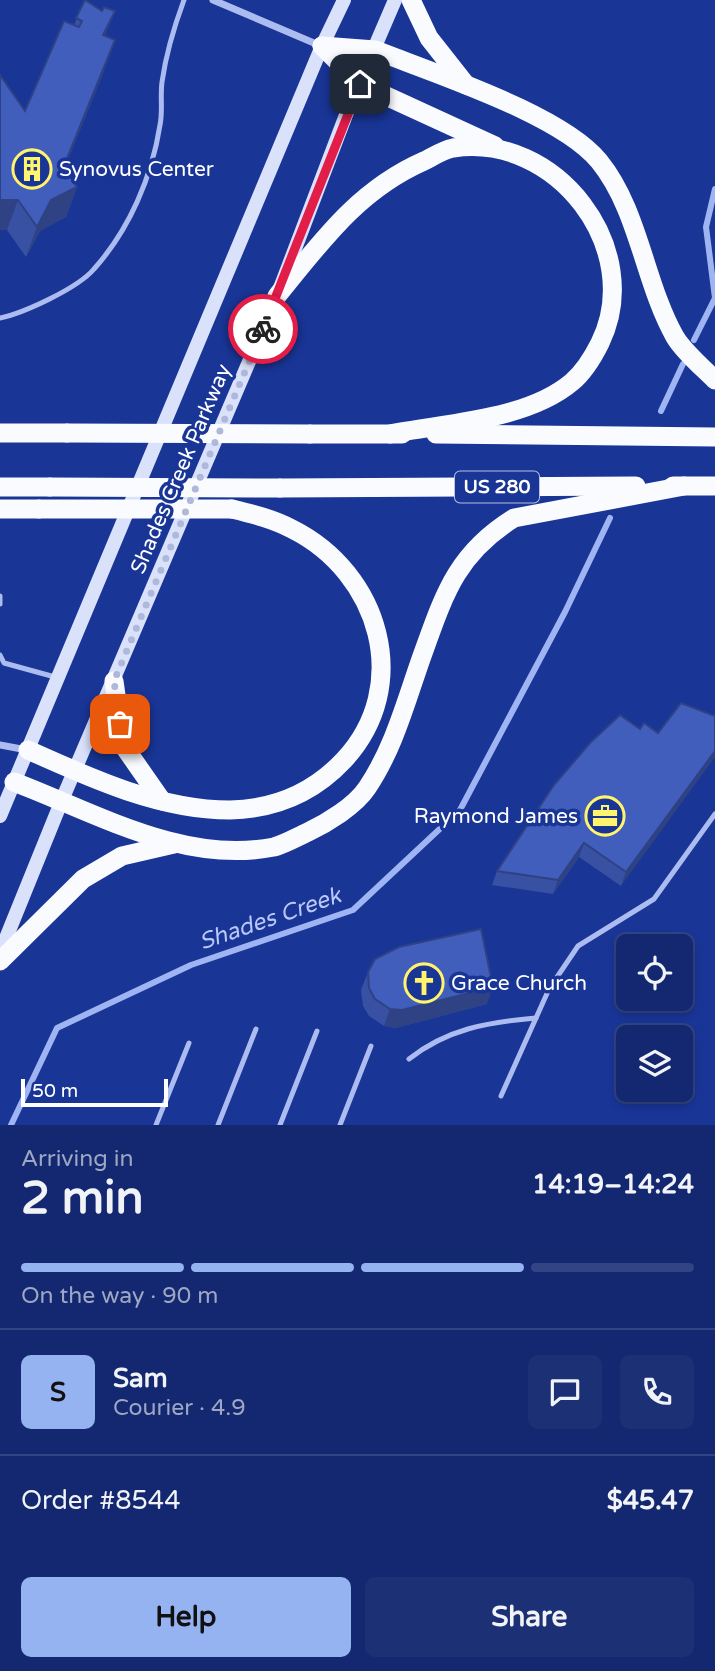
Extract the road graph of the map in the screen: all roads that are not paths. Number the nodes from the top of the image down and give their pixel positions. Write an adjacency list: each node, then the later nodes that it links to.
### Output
1 (184, 0): 12 (lane)
2 (213, 0): 6 (street)
3 (344, 0): 6 (main road, Shades Creek Parkway)
4 (395, 0): 7 (main road, Shades Creek Parkway)
5 (411, 0): 9 (highway)
6 (321, 46): 7 (highway); 8 (highway); 24 (main road, Shades Creek Parkway)
7 (375, 50): 8 (main road, Shades Creek Parkway); 9 (highway)
8 (360, 84): 10 (highway); 11 (main road, Shades Creek Parkway)
9 (466, 86): 13 (highway)
10 (500, 149): 11 (highway); 15 (highway)
11 (277, 296): 25 (main road, Shades Creek Parkway)
12 (0, 318)
13 (715, 380)
14 (0, 433): 15 (highway, bridge)
15 (390, 433): 16 (highway)
16 (715, 437)
17 (684, 486): 18 (highway, US 280); 19 (highway, US 280, bridge); 34 (highway)
18 (715, 486)
19 (0, 487)
20 (0, 509): 31 (highway, bridge)
21 (0, 596): 22 (lane)
22 (0, 604)
23 (0, 655): 24 (lane)
24 (58, 678): 27 (main road, Shades Creek Parkway)
25 (114, 681): 28 (main road, Shades Creek Parkway); 31 (highway)
26 (0, 745): 27 (street)
27 (28, 750): 28 (highway); 29 (main road, Shades Creek Parkway)
28 (74, 771): 30 (main road, Shades Creek Parkway); 31 (highway)
29 (11, 780): 30 (highway); 33 (main road, Shades Creek Parkway)
30 (62, 800): 34 (highway); 35 (main road, Shades Creek Parkway)
31 (162, 801)
32 (715, 814): 37 (lane)
33 (0, 816)
34 (175, 844): 36 (highway)
35 (0, 953)
36 (0, 961)
37 (536, 1018): 42 (lane); 43 (lane)
38 (256, 1029): 45 (lane)
39 (317, 1031): 46 (lane)
40 (189, 1043): 44 (lane)
41 (371, 1046): 47 (lane)
42 (409, 1059)
43 (501, 1096)
44 (156, 1125)
45 (218, 1125)
46 (280, 1125)
47 (340, 1125)

